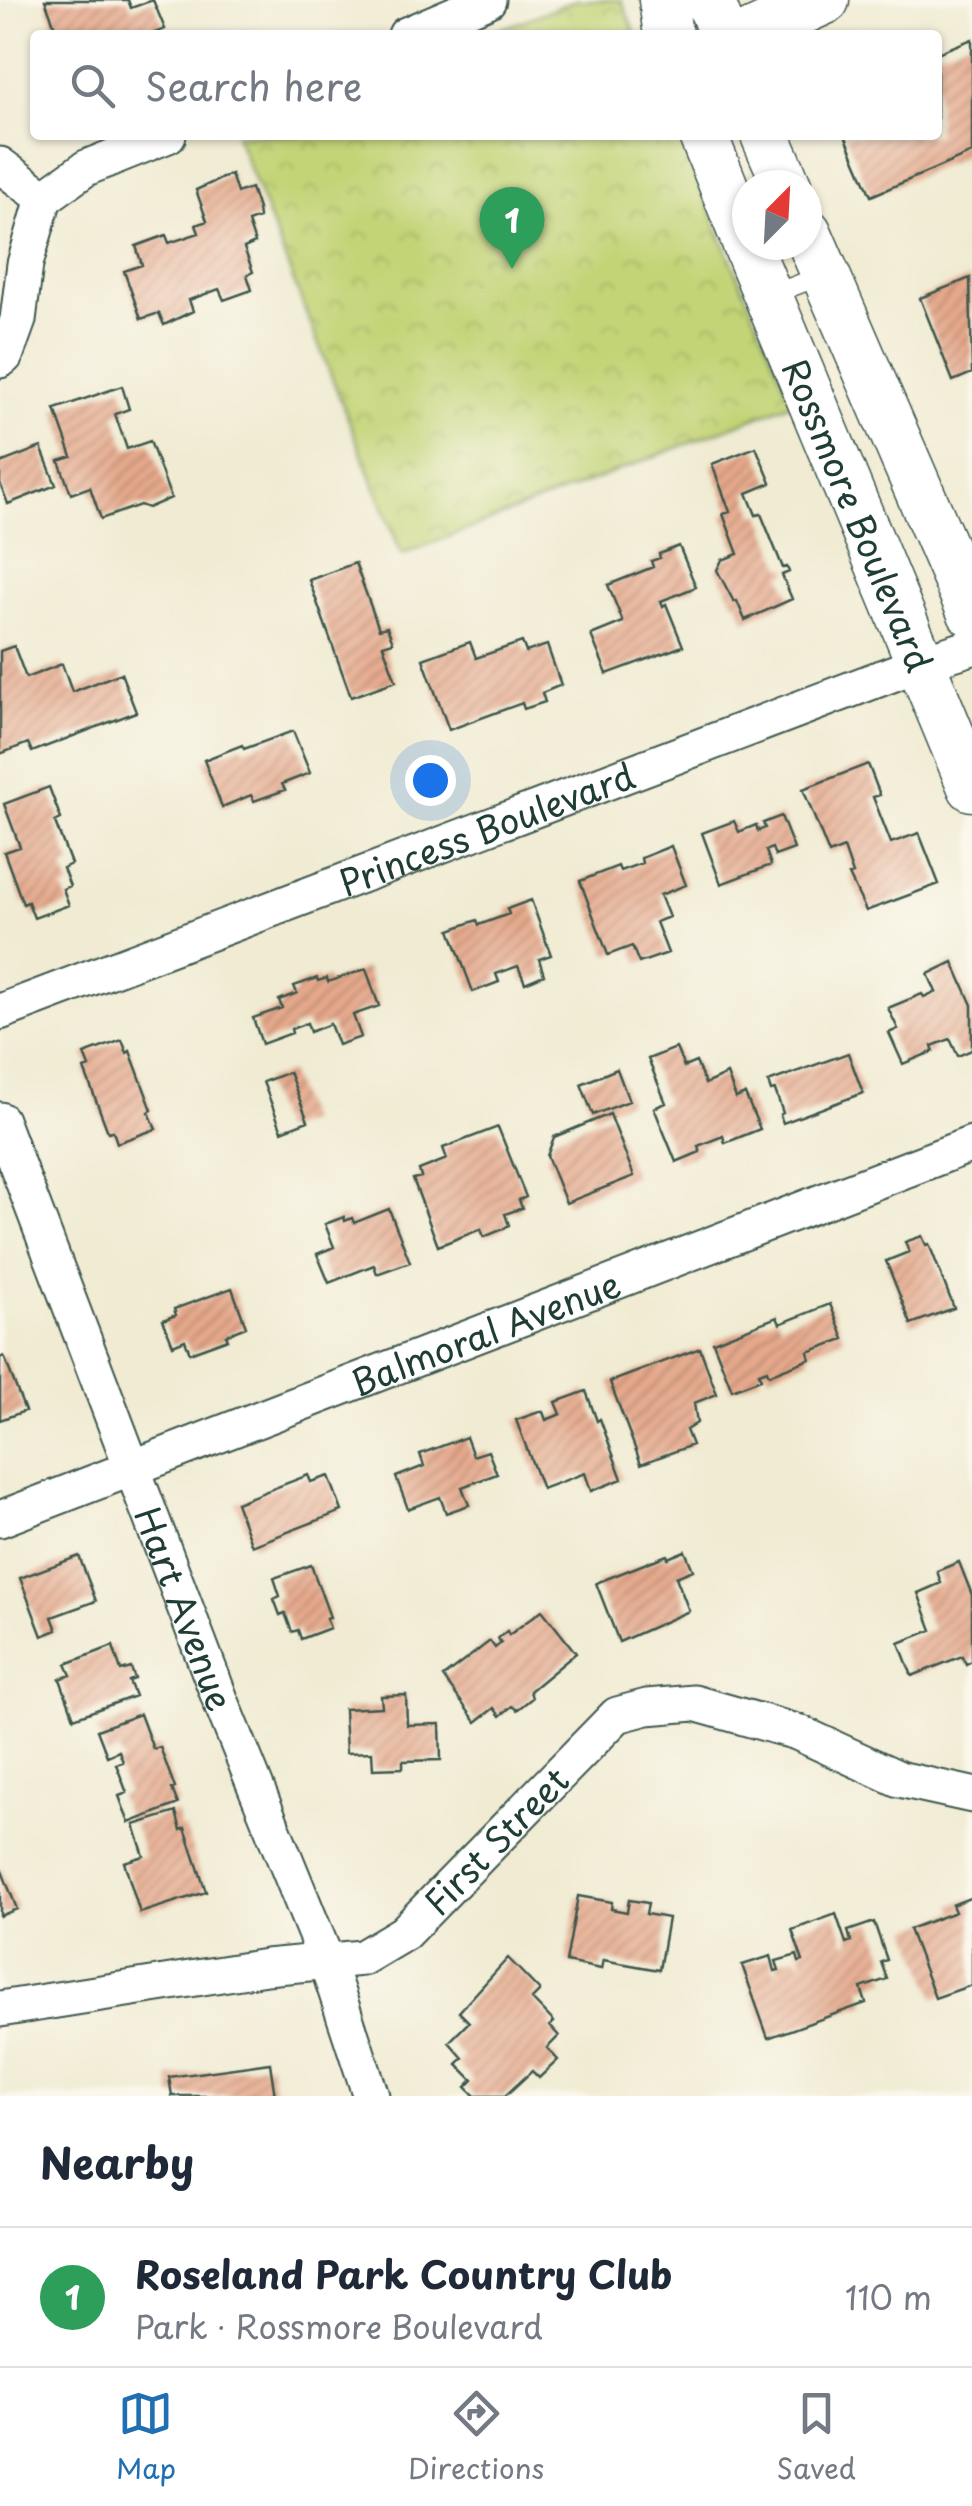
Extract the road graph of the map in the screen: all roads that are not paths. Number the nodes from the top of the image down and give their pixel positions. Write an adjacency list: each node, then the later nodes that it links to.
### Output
1 (488, 0): 5 (street)
2 (663, 0): 6 (street)
3 (707, 0): 7 (street)
4 (826, 0): 8 (street)
5 (418, 30)
6 (667, 30)
7 (721, 30)
8 (759, 30)
9 (156, 140): 14 (street)
10 (704, 140): 15 (street, Rossmore Boulevard)
11 (767, 140): 13 (street)
12 (0, 166): 14 (street)
13 (780, 170)
14 (44, 198): 20 (street)
15 (732, 208)
16 (753, 260): 19 (street, Rossmore Boulevard)
17 (808, 260): 19 (lane)
18 (819, 260): 21 (street, Rossmore Boulevard)
19 (768, 296): 23 (street, Rossmore Boulevard)
20 (0, 360)
21 (972, 613)
22 (972, 647): 23 (street, Princess Boulevard)
23 (918, 664): 24 (street, Rossmore Boulevard); 25 (street, Princess Boulevard)
24 (972, 787)
25 (0, 1012)
26 (0, 1120): 28 (street, Hart Avenue)
27 (972, 1144): 28 (street, Balmoral Avenue)
28 (134, 1468): 29 (street, Balmoral Avenue); 31 (street, Hart Avenue)
29 (0, 1520)
30 (972, 1795): 31 (street, First Street)
31 (326, 1960): 32 (street, First Street); 33 (street, Hart Avenue)
32 (0, 2009)
33 (372, 2096)

